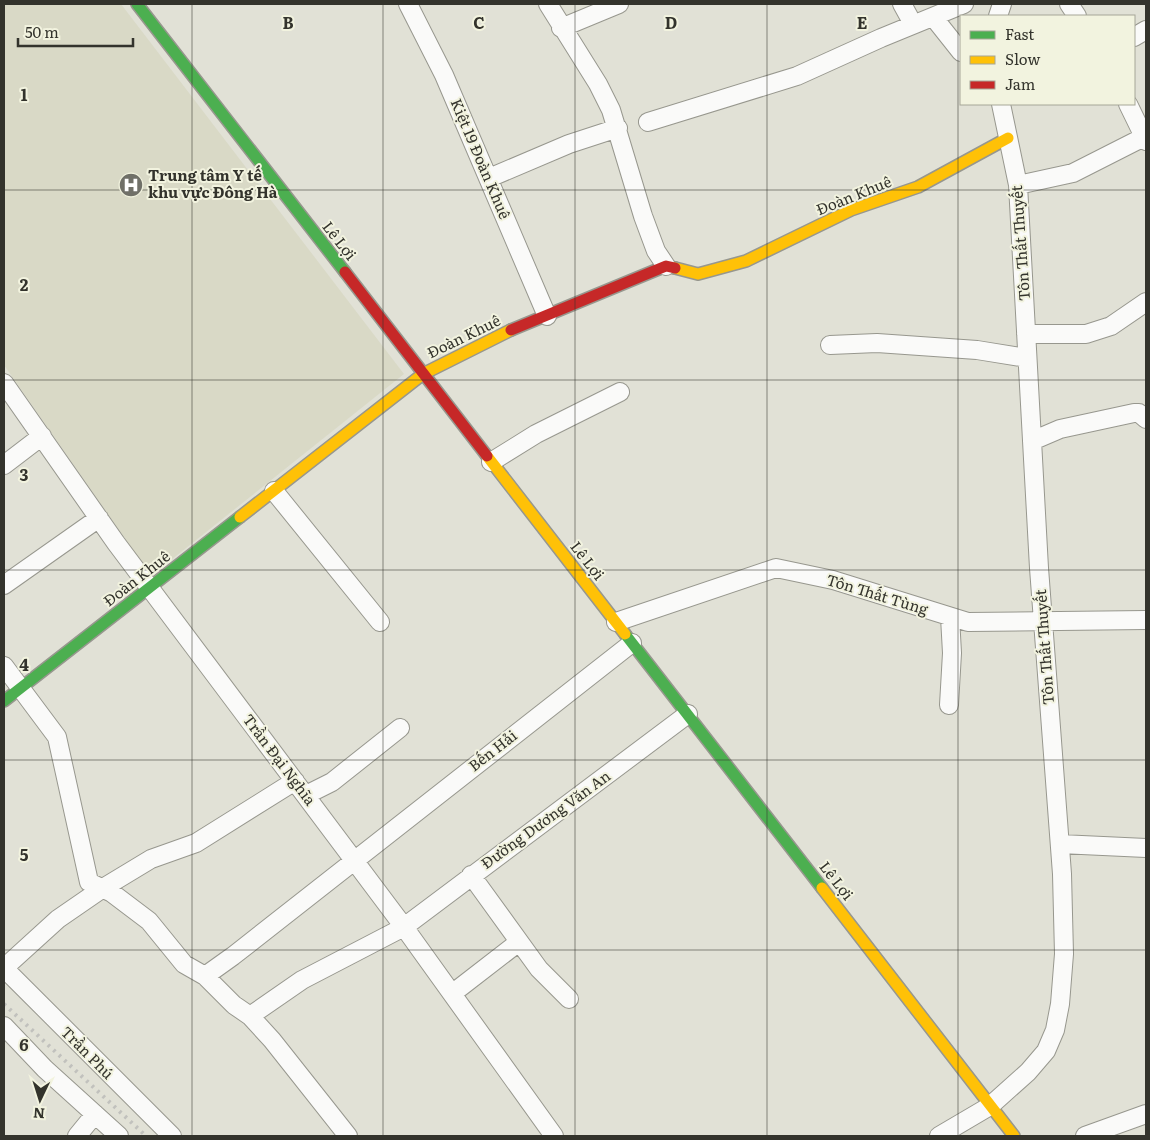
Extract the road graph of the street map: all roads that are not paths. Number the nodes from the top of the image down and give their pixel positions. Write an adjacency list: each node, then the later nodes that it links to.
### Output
1 (137, 4): 29 (street, Lê Lợi)
2 (408, 4): 21 (street, Kiệt 19 Đoàn Khuê)
3 (548, 4): 11 (street)
4 (619, 4): 11 (street)
5 (902, 4): 10 (street)
6 (964, 4): 9 (street)
7 (1070, 4): 8 (street)
8 (1076, 15)
9 (934, 18): 10 (street); 14 (street)
10 (913, 24): 17 (street)
11 (561, 28): 18 (street)
12 (1146, 30): 13 (street)
13 (1135, 36)
14 (960, 51)
15 (1000, 105): 19 (street, Tôn Thất Thuyết)
16 (1129, 105): 20 (street)
17 (648, 122)
18 (618, 128): 21 (street); 23 (street)
19 (1008, 138): 22 (street, Tôn Thất Thuyết); 23 (street, Đoàn Khuê)
20 (1146, 138): 22 (street)
21 (488, 178): 25 (street, Kiệt 19 Đoàn Khuê)
22 (1018, 185): 26 (street, Tôn Thất Thuyết)
23 (666, 266): 25 (street, Đoàn Khuê)
24 (1146, 302): 26 (street)
25 (547, 316): 29 (street, Đoàn Khuê)
26 (1026, 334): 28 (street, Tôn Thất Thuyết)
27 (830, 345): 28 (street)
28 (1027, 358): 34 (street, Tôn Thất Thuyết)
29 (423, 374): 35 (street, Lê Lợi); 37 (street, Đoàn Khuê)
30 (4, 383): 33 (street, Trần Đại Nghĩa)
31 (620, 392): 35 (street)
32 (1146, 419): 34 (street)
33 (42, 436): 36 (street); 38 (street, Trần Đại Nghĩa)
34 (1032, 441): 43 (street, Tôn Thất Thuyết)
35 (491, 462): 45 (street, Lê Lợi)
36 (4, 465)
37 (274, 491): 40 (street, Đoàn Khuê); 44 (street)
38 (99, 518): 39 (street); 40 (street, Trần Đại Nghĩa)
39 (4, 585)
40 (150, 588): 48 (street, Đoàn Khuê); 53 (street, Trần Đại Nghĩa)
41 (950, 617): 43 (street, Tôn Thất Tùng); 45 (street, Tôn Thất Tùng); 50 (street)
42 (1146, 620): 43 (street, Tôn Thất Tùng)
43 (1043, 621): 55 (street, Tôn Thất Thuyết)
44 (380, 622)
45 (616, 622): 46 (street, Lê Lợi)
46 (632, 643): 51 (street, Lê Lợi); 57 (street, Bến Hải)
47 (4, 666): 48 (street)
48 (21, 688): 49 (street, Đoàn Khuê); 59 (street)
49 (4, 701)
50 (949, 705)
51 (688, 714): 58 (street, Đường Dương Văn An); 68 (street, Lê Lợi)
52 (400, 728): 54 (street)
53 (295, 781): 54 (street, Trần Đại Nghĩa); 59 (street)
54 (306, 795): 57 (street, Trần Đại Nghĩa)
55 (1060, 844): 56 (street); 68 (street, Tôn Thất Thuyết)
56 (1146, 848)
57 (354, 860): 60 (street, Trần Đại Nghĩa); 63 (street, Bến Hải)
58 (471, 875): 60 (street, Đường Dương Văn An); 61 (street)
59 (103, 888): 62 (street); 63 (street)
60 (404, 926): 64 (street, Trần Đại Nghĩa); 66 (street, Đường Dương Văn An)
61 (519, 942): 64 (street); 65 (street)
62 (4, 968): 73 (street, Trần Phú)
63 (205, 976): 66 (street)
64 (452, 993): 75 (street, Trần Đại Nghĩa)
65 (569, 999)
66 (250, 1016): 74 (street)
67 (4, 1026): 69 (street)
68 (990, 1106): 76 (street, Tôn Thất Thuyết); 77 (street, Lê Lợi)
69 (95, 1114): 71 (street); 72 (street)
70 (1146, 1114): 78 (street)
71 (77, 1136)
72 (120, 1136)
73 (172, 1136)
74 (348, 1136)
75 (554, 1136)
76 (939, 1136)
77 (1014, 1136)
78 (1086, 1136)

